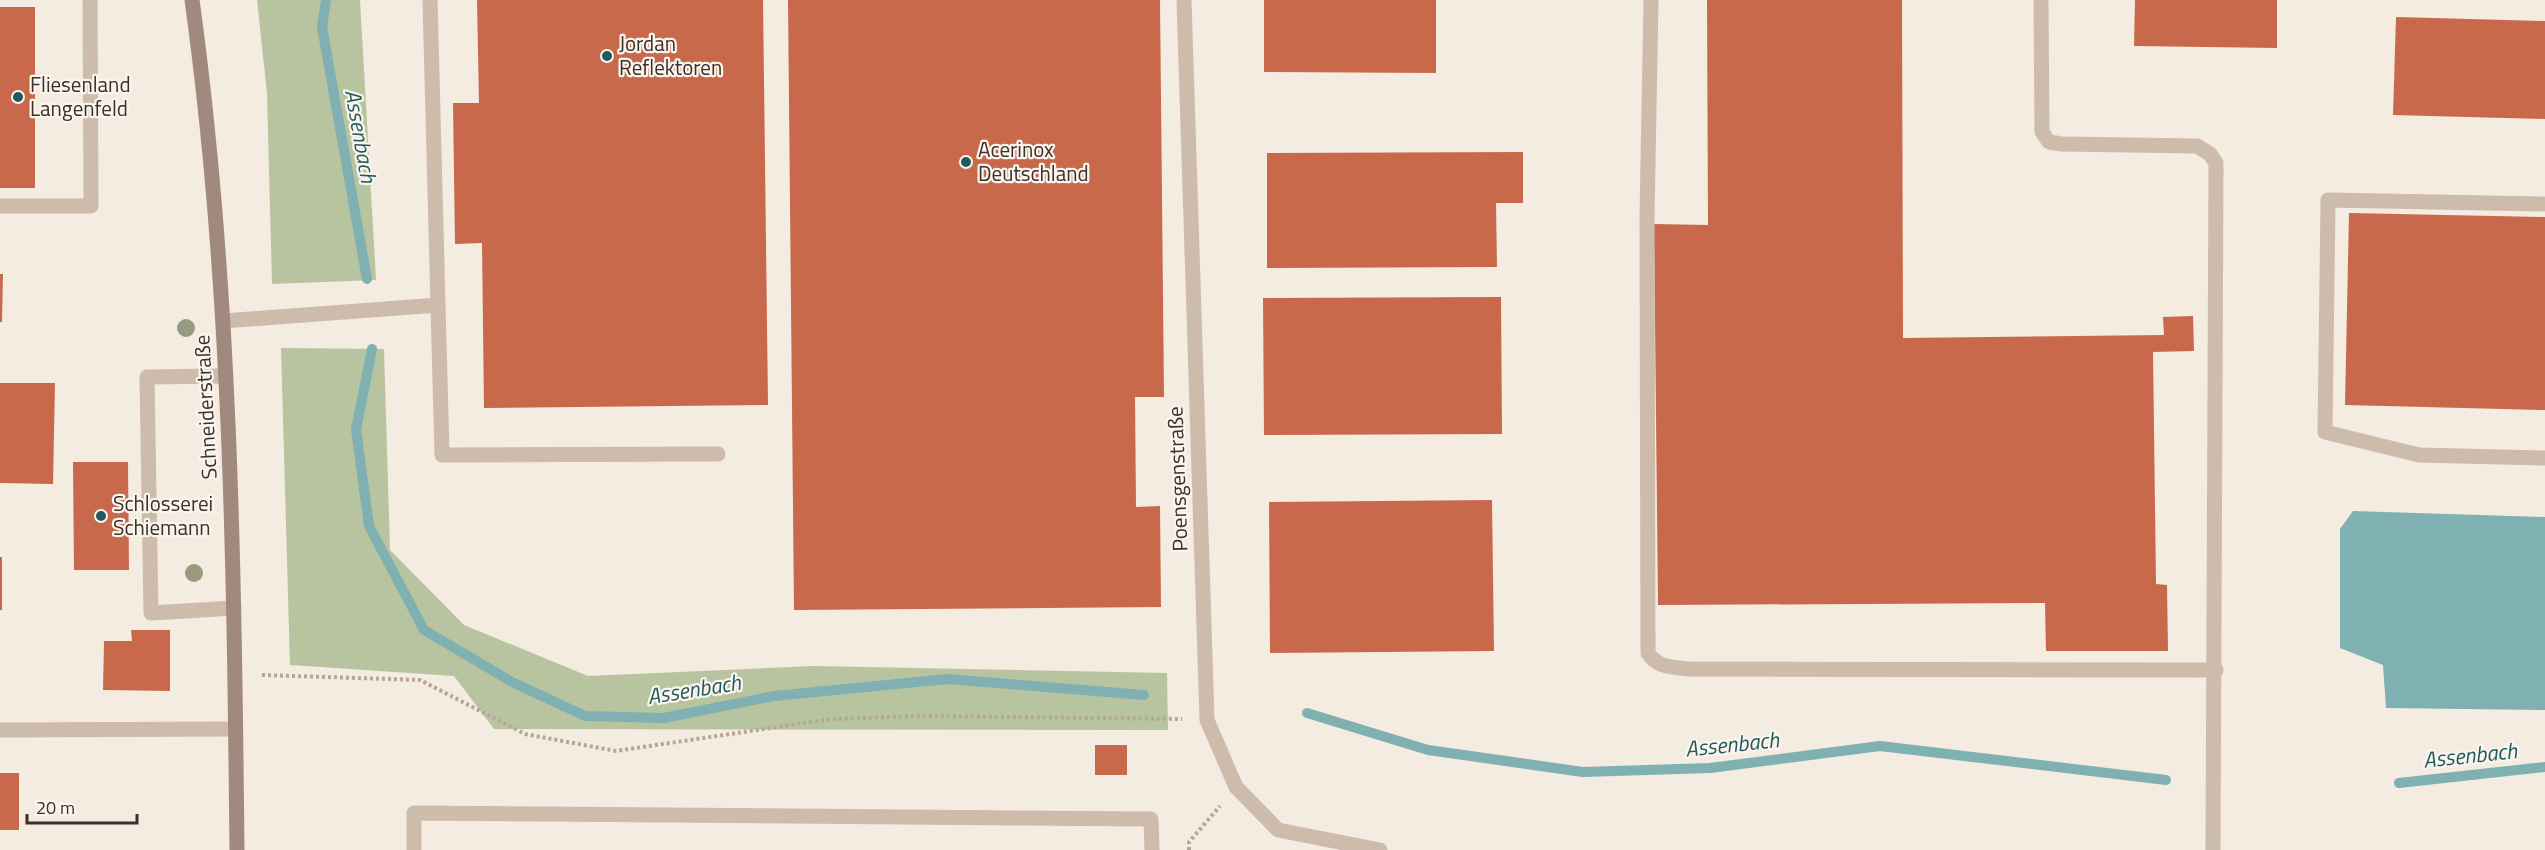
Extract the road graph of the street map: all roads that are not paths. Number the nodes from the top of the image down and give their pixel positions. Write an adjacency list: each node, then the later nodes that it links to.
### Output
1 (90, 0): 8 (street)
2 (192, 0): 10 (main road, Schneiderstraße)
3 (430, 0): 9 (street)
4 (1184, 0): 21 (street, Poensgenstraße)
5 (1651, 0): 15 (street)
6 (2042, 0): 15 (street)
7 (2545, 204): 13 (street)
8 (0, 206)
9 (438, 305): 10 (street); 12 (street)
10 (223, 321): 11 (main road, Schneiderstraße)
11 (226, 376): 14 (main road, Schneiderstraße); 14 (street)
12 (718, 454)
13 (2545, 458)
14 (234, 608): 17 (main road, Schneiderstraße)
15 (2216, 670): 22 (street)
16 (0, 729): 17 (street)
17 (236, 729): 18 (main road, Schneiderstraße)
18 (237, 850)
19 (414, 850): 20 (street)
20 (1152, 850)
21 (1380, 850)
22 (2213, 850)

